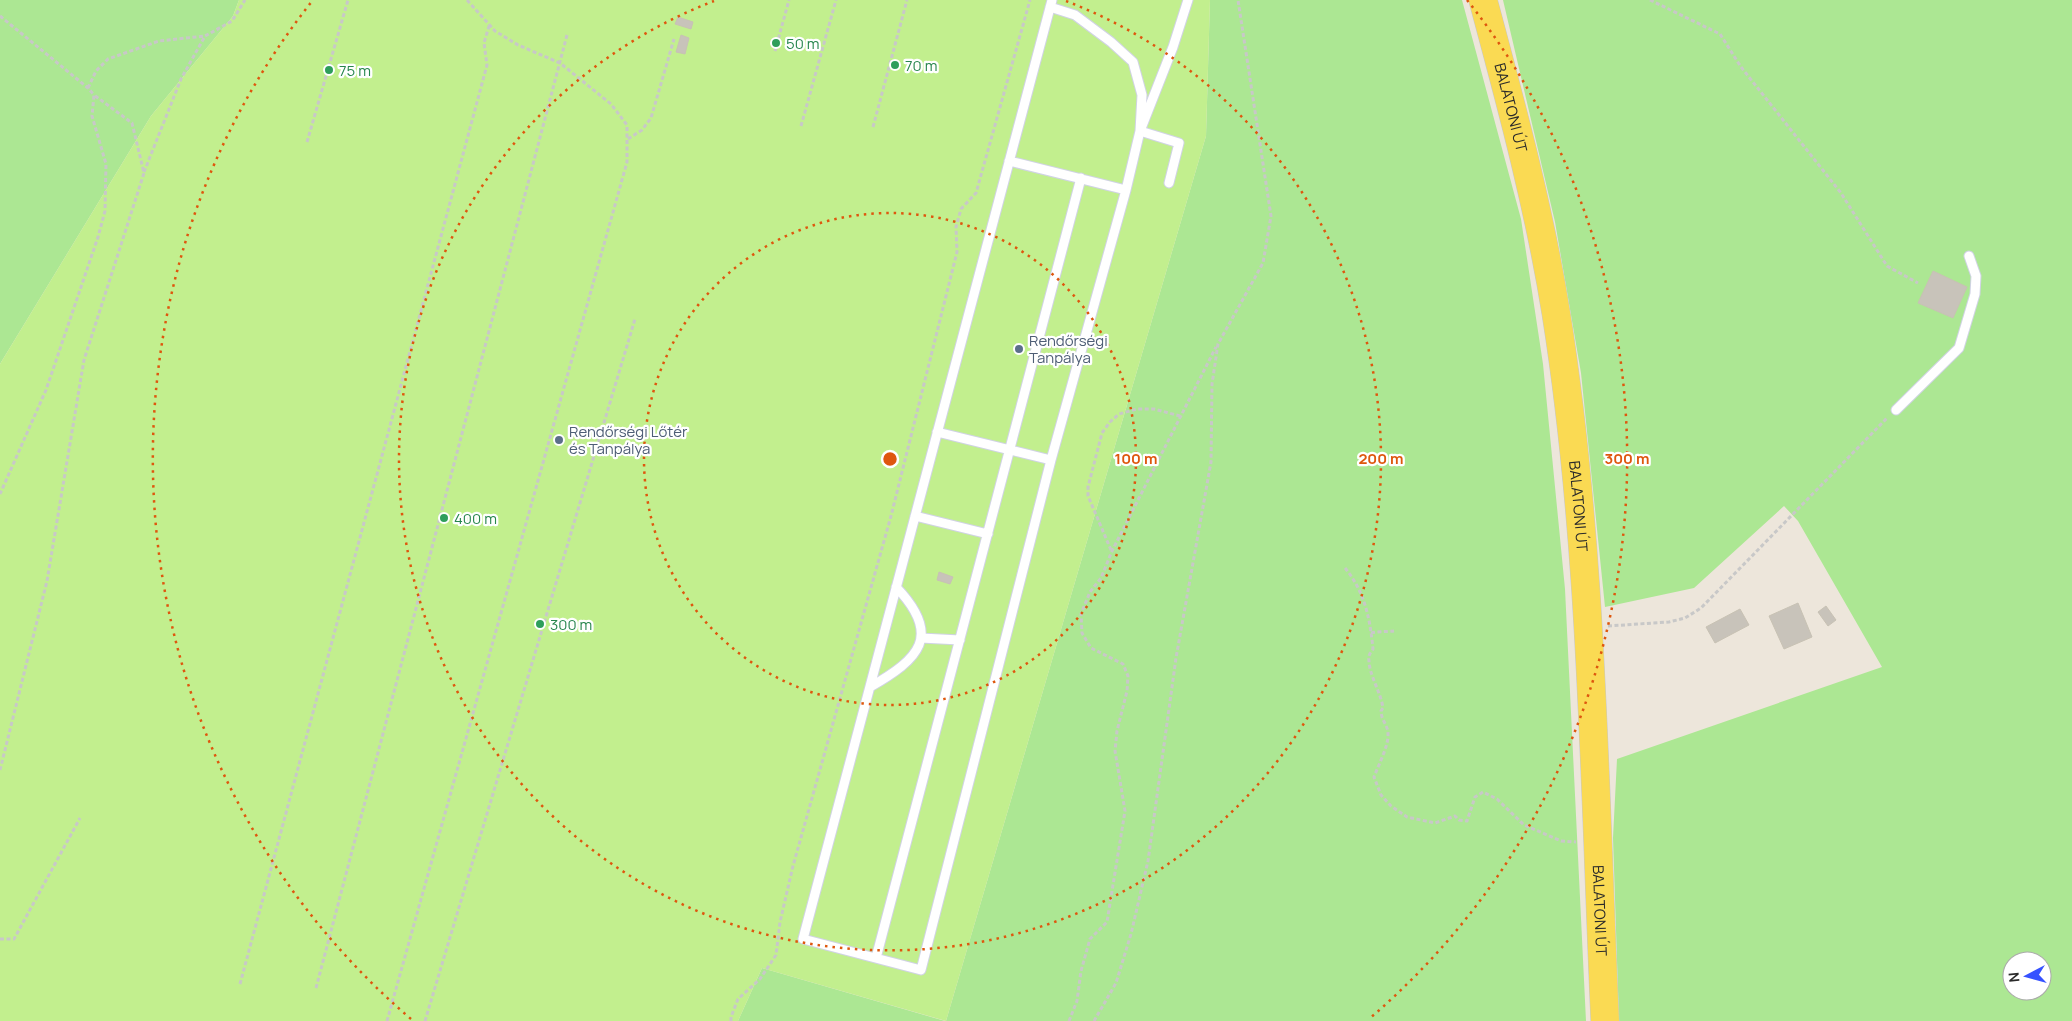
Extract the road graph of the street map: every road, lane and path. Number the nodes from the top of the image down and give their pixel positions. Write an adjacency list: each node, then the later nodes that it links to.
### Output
1 (245, 0): 15 (path)
2 (348, 0): 26 (path)
3 (467, 0): 14 (path)
4 (788, 0): 18 (path)
5 (836, 0): 22 (path)
6 (907, 0): 23 (path)
7 (1030, 0): 62 (path)
8 (1188, 0): 24 (lane)
9 (1238, 0): 35 (path)
10 (1483, 0): 47 (main road, BALATONI ÚT)
11 (1650, 0): 33 (path)
12 (1051, 4): 24 (lane); 27 (lane)
13 (0, 16): 20 (path)
14 (489, 25): 19 (path); 58 (path)
15 (205, 36): 20 (path); 28 (path)
16 (567, 36): 19 (path)
17 (674, 39): 25 (path)
18 (775, 50)
19 (560, 63): 25 (path); 59 (path)
20 (88, 88): 21 (path)
21 (94, 96): 28 (path); 41 (path)
22 (801, 126)
23 (873, 127)
24 (1140, 131): 30 (lane); 31 (lane)
25 (628, 139): 60 (path)
26 (307, 142)
27 (1009, 161): 29 (lane); 38 (lane)
28 (144, 173): 53 (path)
29 (1081, 178): 31 (lane); 39 (lane)
30 (1169, 183)
31 (1126, 190): 40 (lane)
32 (1969, 256): 36 (lane)
33 (1918, 283)
34 (635, 319): 61 (path)
35 (1218, 344): 37 (path); 64 (path)
36 (1896, 410): 47 (path)
37 (1180, 416): 44 (path); 44 (path)
38 (937, 432): 39 (lane); 42 (lane)
39 (1009, 450): 40 (lane); 43 (lane)
40 (1050, 460): 57 (lane)
41 (0, 494)
42 (915, 516): 43 (lane); 46 (lane)
43 (988, 534): 51 (lane)
44 (1112, 551): 63 (path)
45 (1345, 568): 49 (path)
46 (896, 587): 50 (lane); 52 (lane)
47 (1587, 627): 55 (main road, BALATONI ÚT)
48 (1394, 631): 49 (path)
49 (1371, 633): 55 (path)
50 (921, 638): 51 (lane); 52 (lane)
51 (960, 640): 57 (lane)
52 (870, 688): 57 (lane)
53 (0, 770)
54 (80, 818): 56 (path)
55 (1597, 844): 65 (main road, BALATONI ÚT)
56 (0, 939)
57 (876, 958)
58 (240, 984)
59 (316, 988)
60 (387, 1021)
61 (425, 1021)
62 (731, 1021)
63 (1069, 1021)
64 (1094, 1021)
65 (1605, 1021)

